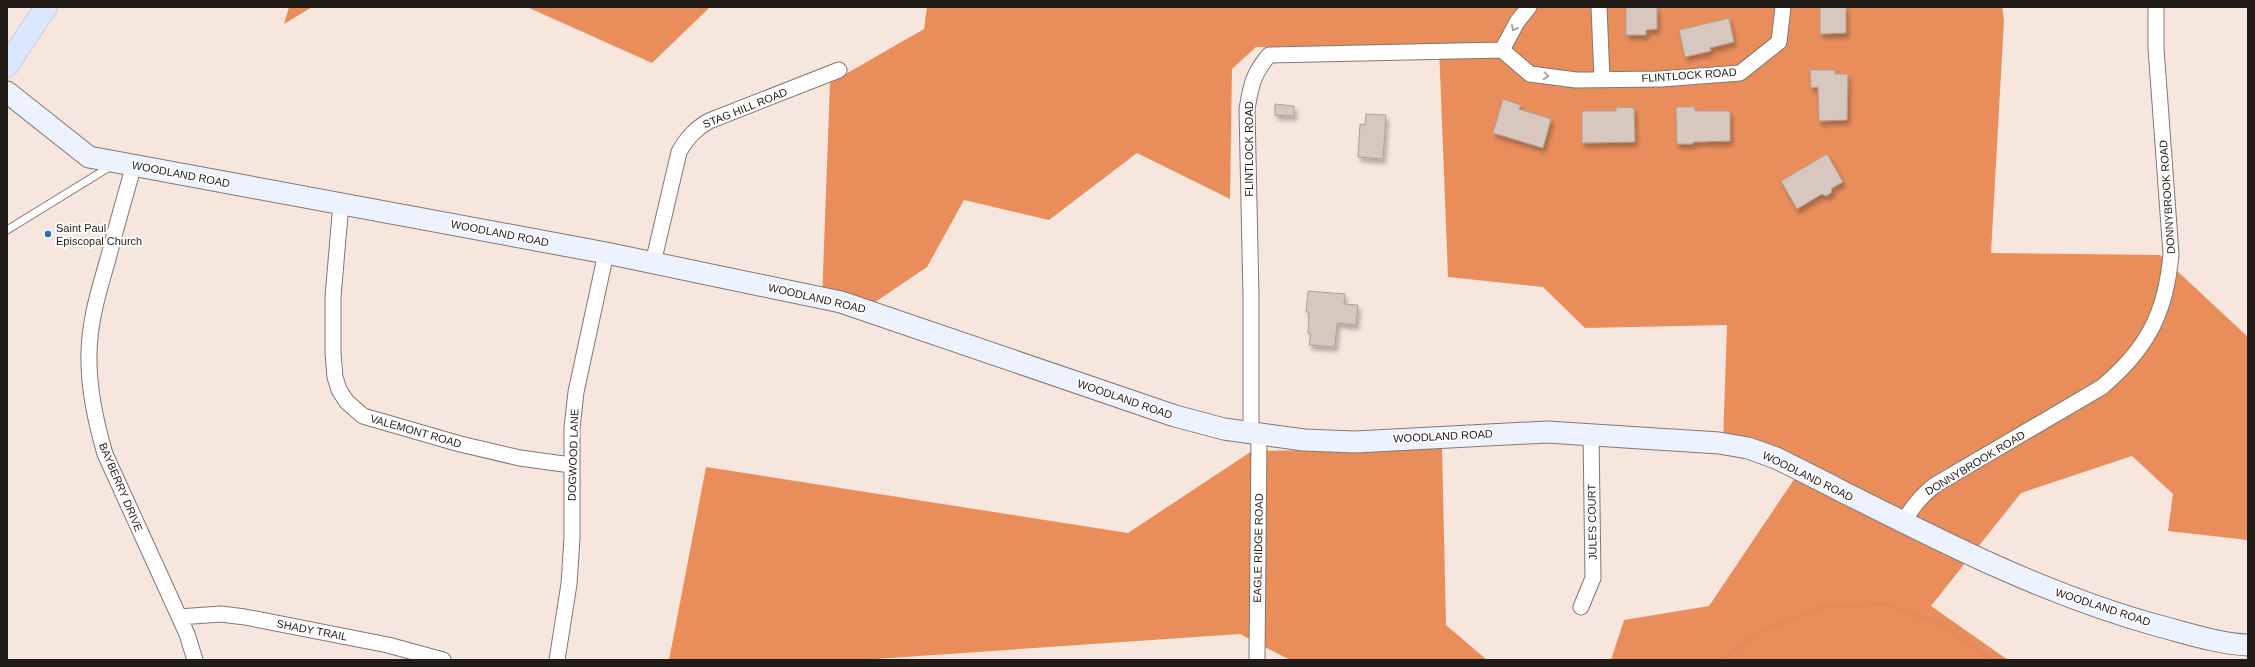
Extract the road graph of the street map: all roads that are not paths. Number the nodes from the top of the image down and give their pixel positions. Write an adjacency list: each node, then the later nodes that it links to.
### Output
1 (46, 7): 7 (main road)
2 (1529, 7): 6 (street, one-way to 6)
3 (1599, 7): 9 (street)
4 (1782, 7): 9 (street, FLINTLOCK ROAD)
5 (2156, 7): 19 (street, DONNYBROOK ROAD)
6 (1502, 50): 9 (street, FLINTLOCK ROAD, one-way to 9); 17 (street, FLINTLOCK ROAD)
7 (7, 66)
8 (839, 70): 15 (street, STAG HILL ROAD)
9 (1602, 79)
10 (7, 92): 11 (street, WOODLAND ROAD)
11 (126, 163): 12 (street, WOODLAND ROAD); 13 (lane); 21 (street, BAYBERRY DRIVE)
12 (341, 203): 14 (street, WOODLAND ROAD); 18 (street, VALEMONT ROAD)
13 (7, 230)
14 (606, 253): 15 (street, WOODLAND ROAD); 18 (street, DOGWOOD LANE)
15 (653, 263): 17 (street, WOODLAND ROAD)
16 (1591, 434): 17 (street, WOODLAND ROAD); 19 (street, WOODLAND ROAD); 20 (street, JULES COURT)
17 (1255, 435): 26 (street, EAGLE RIDGE ROAD)
18 (571, 465): 25 (street, DOGWOOD LANE)
19 (1904, 522): 22 (street, WOODLAND ROAD)
20 (1582, 607)
21 (179, 617): 23 (street, BAYBERRY DRIVE); 24 (street, SHADY TRAIL)
22 (2248, 645)
23 (195, 660)
24 (443, 660)
25 (557, 660)
26 (1257, 660)

